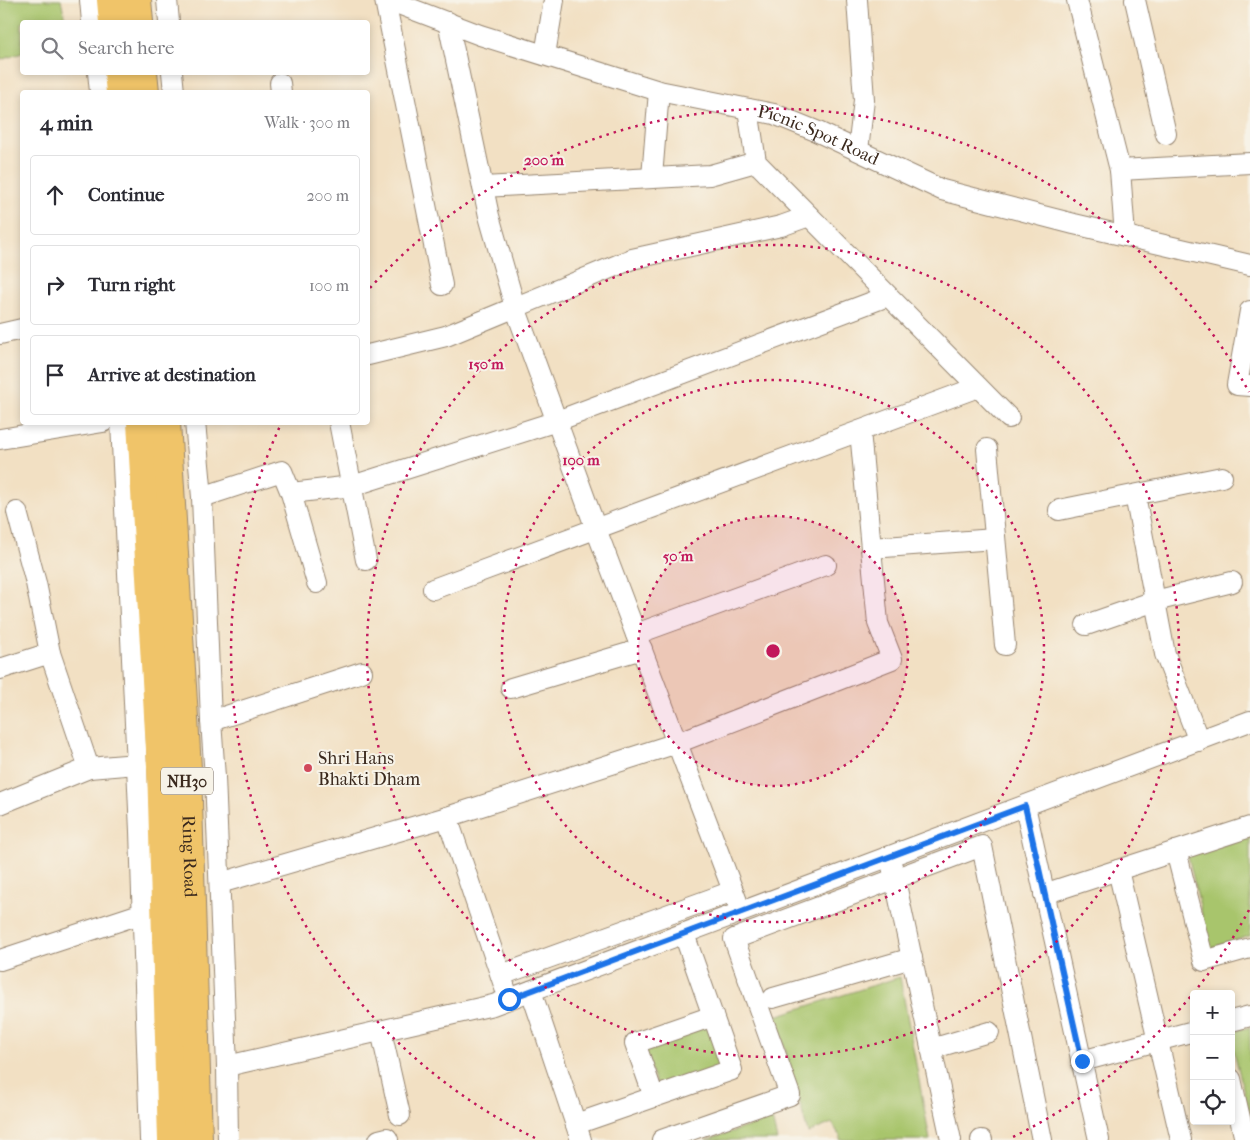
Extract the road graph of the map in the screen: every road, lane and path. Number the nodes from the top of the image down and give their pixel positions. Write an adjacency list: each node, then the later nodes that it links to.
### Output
1 (90, 0): 11 (street)
2 (111, 0): 12 (highway)
3 (137, 0): 13 (highway)
4 (167, 0): 14 (street)
5 (386, 0): 10 (street, Picnic Spot Road); 37 (street)
6 (554, 0): 16 (street)
7 (857, 0): 28 (street)
8 (1077, 0): 31 (street)
9 (1134, 0): 27 (street)
10 (425, 7): 15 (street, Picnic Spot Road)
11 (92, 20)
12 (113, 20)
13 (139, 20)
14 (169, 20)
15 (448, 22): 16 (street, Picnic Spot Road); 33 (street)
16 (545, 55): 25 (street, Picnic Spot Road)
17 (98, 75): 21 (street)
18 (118, 75): 22 (highway)
19 (143, 75): 23 (highway)
20 (172, 75): 24 (street)
21 (100, 90)
22 (120, 90)
23 (145, 90)
24 (174, 90)
25 (659, 91): 26 (street, Picnic Spot Road); 32 (street)
26 (748, 109): 28 (street, Picnic Spot Road); 29 (street)
27 (1166, 134)
28 (858, 150): 35 (street, Picnic Spot Road)
29 (756, 162): 32 (street); 34 (street)
30 (1250, 163): 31 (street)
31 (1120, 170): 35 (street)
32 (652, 177): 33 (street)
33 (483, 187): 39 (street)
34 (809, 216): 38 (street); 39 (street)
35 (1125, 236): 36 (street, Picnic Spot Road)
36 (1250, 265)
37 (442, 285)
38 (888, 296): 45 (street); 47 (street)
39 (515, 307): 43 (street); 47 (street)
40 (1250, 311): 44 (street)
41 (20, 329): 42 (street)
42 (0, 334)
43 (370, 355)
44 (1250, 386)
45 (978, 387): 46 (street); 54 (street)
46 (1009, 418)
47 (557, 421): 58 (street); 64 (street)
48 (86, 425): 55 (street)
49 (121, 425): 84 (street)
50 (141, 425): 122 (highway, Ring Road / NH30)
51 (166, 425): 123 (highway, Ring Road / NH30)
52 (195, 425): 61 (street)
53 (341, 425): 58 (street)
54 (860, 430): 64 (street); 66 (street)
55 (0, 440)
56 (987, 449): 65 (street)
57 (1222, 477): 60 (street)
58 (352, 486): 59 (street); 67 (street)
59 (291, 493): 61 (street); 70 (street)
60 (1135, 494): 62 (street); 72 (street)
61 (202, 497): 81 (street)
62 (1059, 510)
63 (17, 512): 76 (street)
64 (596, 529): 71 (street); 74 (street)
65 (995, 539): 66 (street); 75 (street)
66 (871, 548): 83 (street)
67 (366, 560)
68 (826, 564): 74 (street)
69 (1232, 582): 72 (street)
70 (317, 584)
71 (432, 589)
72 (1155, 601): 73 (street); 82 (street)
73 (1086, 625)
74 (639, 642): 79 (street); 83 (street)
75 (1005, 645)
76 (50, 653): 77 (street); 85 (street)
77 (0, 669)
78 (362, 672): 81 (street)
79 (512, 688)
80 (1250, 720): 82 (street)
81 (211, 721): 94 (street)
82 (1198, 741): 87 (street)
83 (677, 743): 88 (street); 95 (street)
84 (137, 764): 85 (street); 98 (street)
85 (89, 768): 86 (street)
86 (0, 804)
87 (1025, 806): 91 (street); 96 (street)
88 (447, 817): 94 (street); 103 (street)
89 (1250, 827): 90 (street)
90 (1176, 851): 92 (street); 100 (street)
91 (890, 856): 93 (street); 97 (street)
92 (1118, 870): 96 (street); 113 (street)
93 (895, 878): 101 (street); 127 (street); 129 (street)
94 (220, 883): 116 (street)
95 (733, 890): 97 (street); 103 (street)
96 (1044, 894): 115 (street)
97 (741, 912): 99 (street)
98 (143, 913): 102 (street); 121 (street)
99 (684, 934): 104 (street); 107 (street)
100 (1250, 948)
101 (912, 958): 105 (street); 114 (street)
102 (0, 960)
103 (501, 975): 106 (street)
104 (531, 991): 106 (street); 120 (street)
105 (773, 998)
106 (509, 999): 110 (street)
107 (713, 1016): 118 (street); 118 (street)
108 (1250, 1016): 109 (street)
109 (1235, 1020)
110 (381, 1031): 116 (street); 119 (street)
111 (989, 1032): 114 (street)
112 (1190, 1032): 113 (street)
113 (1158, 1041): 115 (street); 131 (street)
114 (931, 1049): 128 (street)
115 (1082, 1061): 130 (street)
116 (227, 1066): 124 (street)
117 (1231, 1080): 132 (street)
118 (654, 1097): 120 (street)
119 (400, 1115)
120 (579, 1132)
121 (150, 1140)
122 (172, 1140)
123 (198, 1140)
124 (228, 1140)
125 (379, 1140): 126 (street)
126 (388, 1140)
127 (662, 1140)
128 (951, 1140)
129 (1042, 1140)
130 (1099, 1140)
131 (1181, 1140)
132 (1245, 1140)

